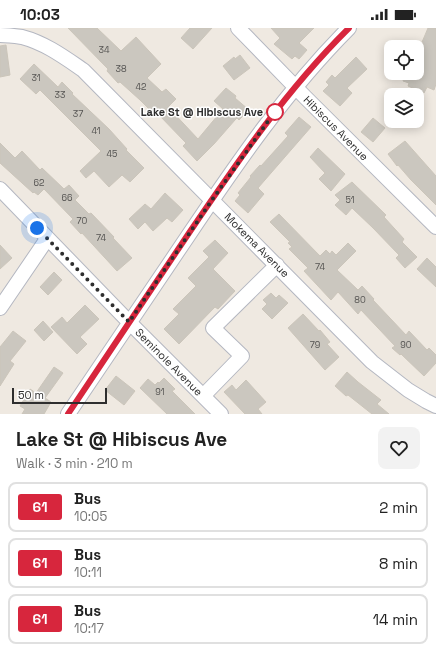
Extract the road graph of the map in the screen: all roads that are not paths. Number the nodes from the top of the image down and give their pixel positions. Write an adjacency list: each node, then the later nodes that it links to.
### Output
1 (238, 28): 4 (street, Hibiscus Avenue)
2 (350, 28): 4 (street)
3 (0, 35): 6 (street, Mokema Avenue)
4 (295, 87): 6 (street); 7 (street, Hibiscus Avenue)
5 (0, 189): 8 (street, Seminole Avenue)
6 (212, 200): 9 (street, Mokema Avenue); 11 (street)
7 (436, 227)
8 (47, 239): 10 (street); 11 (street, Seminole Avenue)
9 (277, 265): 12 (street); 13 (street, Mokema Avenue)
10 (0, 308)
11 (129, 322): 12 (street, Seminole Avenue); 14 (street)
12 (203, 396): 15 (street, Seminole Avenue)
13 (436, 406)
14 (68, 414)
15 (221, 414)

